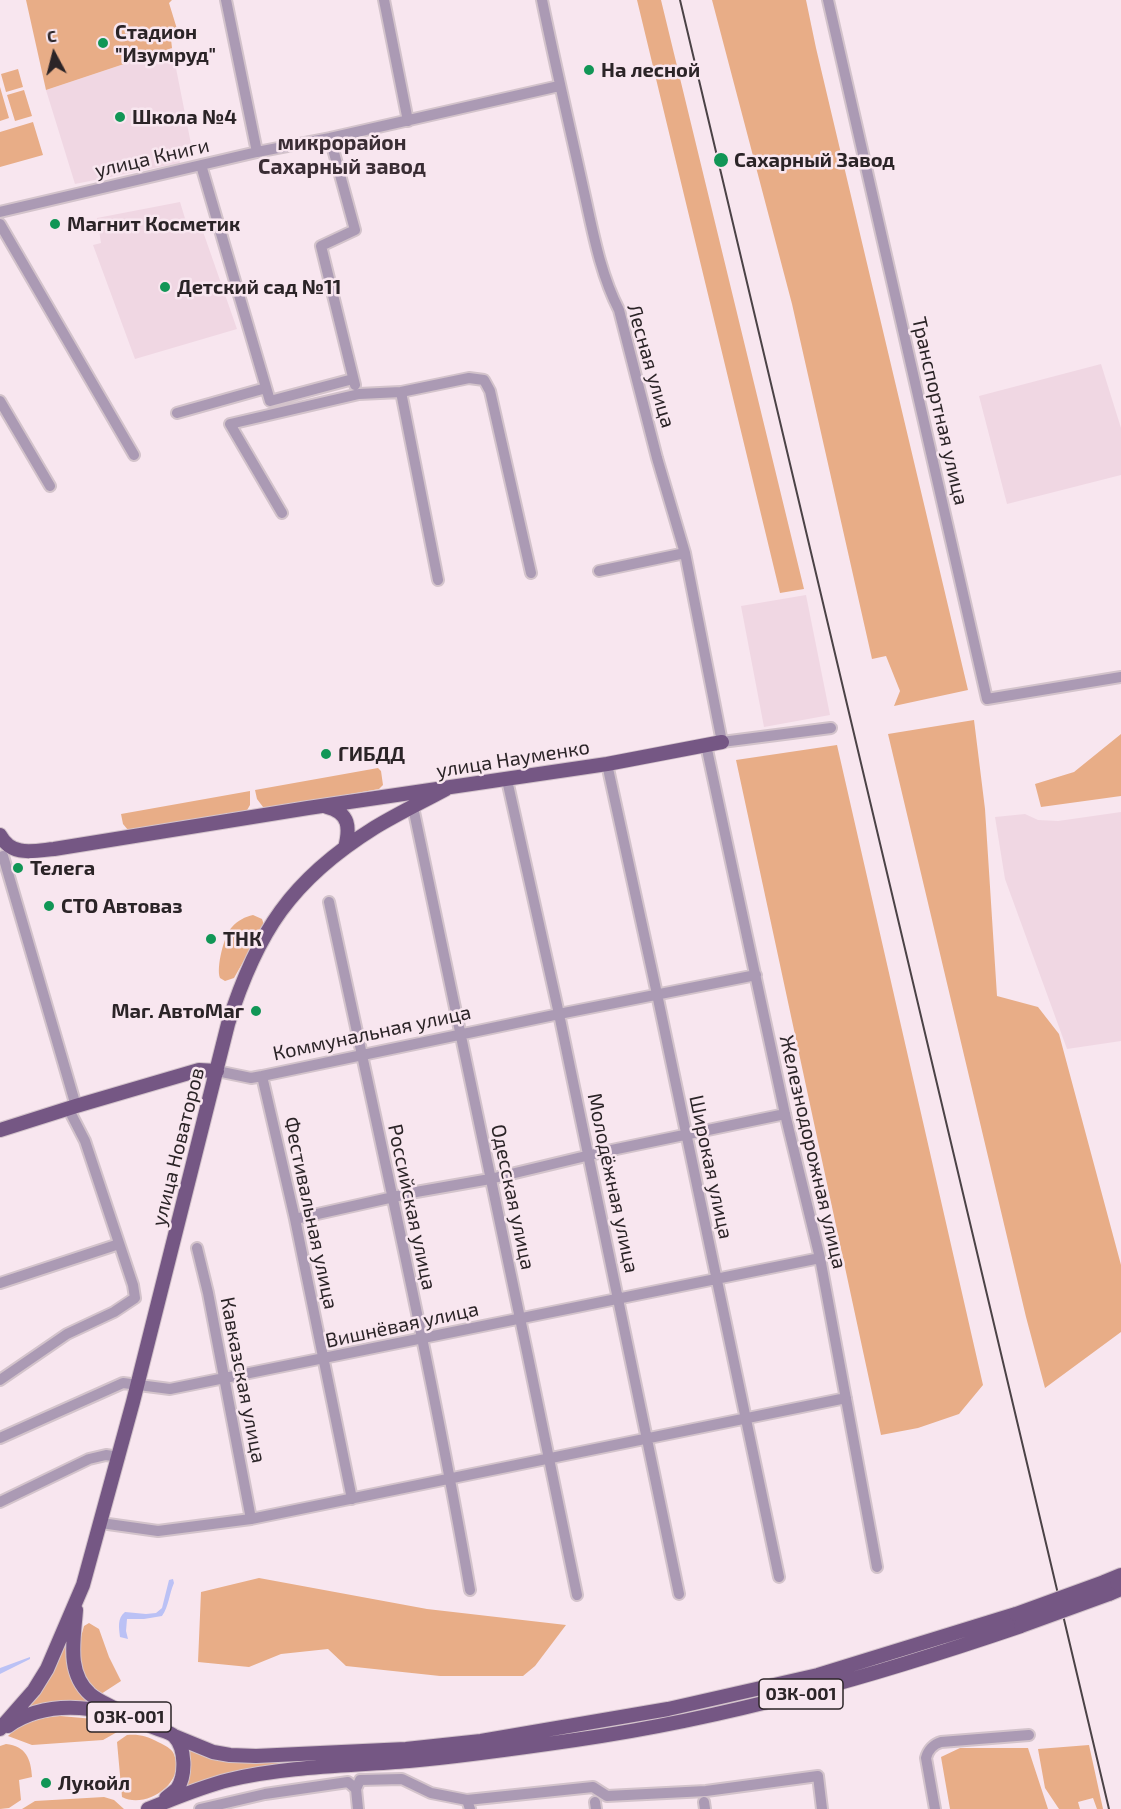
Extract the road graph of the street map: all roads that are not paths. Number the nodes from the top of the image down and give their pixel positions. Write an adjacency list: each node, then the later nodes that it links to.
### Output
1 (226, 0): 8 (street)
2 (384, 0): 6 (street)
3 (542, 0): 5 (street, Лесная улица)
4 (828, 0): 25 (street, Транспортная улица)
5 (559, 86): 6 (street, улица Книги); 21 (street, Лесная улица)
6 (408, 121): 7 (street, улица Книги)
7 (330, 138): 8 (street, улица Книги); 12 (street)
8 (257, 152): 9 (street, улица Книги)
9 (201, 165): 10 (street, улица Книги); 13 (street)
10 (0, 212)
11 (0, 224): 18 (street)
12 (353, 379): 13 (street); 15 (street)
13 (266, 388): 17 (street)
14 (402, 392): 15 (street); 23 (street); 24 (street)
15 (359, 394): 20 (street)
16 (0, 401): 19 (street)
17 (177, 413)
18 (134, 455)
19 (50, 486)
20 (282, 513)
21 (685, 553): 22 (street); 27 (street, Лесная улица)
22 (599, 571)
23 (531, 573)
24 (438, 580)
25 (1121, 677)
26 (831, 728): 27 (street, улица Науменко)
27 (722, 742): 28 (main road, улица Науменко)
28 (706, 745): 29 (main road, улица Науменко); 41 (street, Железнодорожная улица)
29 (607, 764): 30 (main road, улица Науменко); 42 (street, Широкая улица)
30 (507, 780): 31 (main road, улица Науменко); 43 (street, Молодёжная улица)
31 (446, 789): 32 (main road, улица Науменко); 33 (main road, улица Новаторов)
32 (366, 800): 34 (main road, улица Науменко); 35 (main road)
33 (413, 807): 35 (main road, улица Новаторов); 44 (street, Одесская улица)
34 (345, 812): 35 (main road); 37 (main road); 38 (main road)
35 (374, 828): 37 (main road, улица Новаторов)
36 (2, 838): 38 (main road)
37 (345, 848): 46 (main road, улица Новаторов)
38 (23, 852): 39 (main road)
39 (1, 857): 48 (street)
40 (328, 902): 45 (street, Российская улица)
41 (756, 975): 42 (street, Коммунальная улица); 49 (street, Железнодорожная улица)
42 (657, 994): 43 (street, Коммунальная улица); 51 (street, Широкая улица)
43 (560, 1014): 44 (street, Коммунальная улица); 52 (street, Молодёжная улица)
44 (460, 1035): 45 (street, Коммунальная улица); 53 (street, Одесская улица)
45 (362, 1056): 47 (street, Коммунальная улица); 54 (street, Российская улица)
46 (217, 1071): 47 (street, Коммунальная улица); 48 (main road, Коммунальная улица); 67 (main road, улица Новаторов)
47 (261, 1076): 55 (street, Фестивальная улица)
48 (72, 1107): 50 (main road, Коммунальная улица); 56 (street)
49 (785, 1114): 51 (street); 58 (street, Железнодорожная улица)
50 (0, 1129)
51 (685, 1135): 52 (street); 59 (street, Широкая улица)
52 (589, 1155): 53 (street); 61 (street, Молодёжная улица)
53 (490, 1179): 54 (street); 62 (street, Одесская улица)
54 (393, 1198): 55 (street); 63 (street, Российская улица)
55 (295, 1218): 64 (street, Фестивальная улица)
56 (119, 1244): 60 (street); 66 (street)
57 (197, 1248): 65 (street, Кавказская улица)
58 (820, 1258): 59 (street, Вишнёвая улица); 68 (street, Железнодорожная улица)
59 (718, 1279): 61 (street, Вишнёвая улица); 69 (street, Широкая улица)
60 (0, 1283)
61 (618, 1299): 62 (street, Вишнёвая улица); 71 (street, Молодёжная улица)
62 (521, 1318): 63 (street, Вишнёвая улица); 73 (street, Одесская улица)
63 (422, 1339): 64 (street, Вишнёвая улица); 74 (street, Российская улица)
64 (324, 1359): 65 (street, Вишнёвая улица); 75 (street, Фестивальная улица)
65 (224, 1379): 67 (street, Вишнёвая улица); 77 (street, Кавказская улица)
66 (0, 1380)
67 (138, 1384): 70 (street, Вишнёвая улица); 72 (main road, улица Новаторов)
68 (846, 1398): 69 (street); 79 (street, Железнодорожная улица)
69 (746, 1417): 71 (street); 81 (street, Широкая улица)
70 (0, 1438)
71 (647, 1438): 73 (street); 84 (street, Молодёжная улица)
72 (119, 1457): 76 (street); 78 (main road, улица Новаторов)
73 (549, 1458): 74 (street); 85 (street, Одесская улица)
74 (450, 1479): 75 (street); 83 (street, Российская улица)
75 (352, 1499): 77 (street)
76 (0, 1502)
77 (251, 1519): 78 (street)
78 (101, 1523): 86 (main road, улица Новаторов)
79 (878, 1567)
80 (1121, 1575): 82 (main road, 03К-001)
81 (779, 1577)
82 (1112, 1588): 87 (main road, 03К-001, bridge)
83 (470, 1590)
84 (679, 1594)
85 (577, 1595)
86 (77, 1600): 88 (main road); 89 (main road)
87 (1018, 1620): 91 (main road, 03К-001); 94 (main road, 03К-001)
88 (131, 1717): 89 (main road, 03К-001); 91 (main road, 03К-001)
89 (0, 1730)
90 (1029, 1735): 98 (street)
91 (174, 1736): 94 (main road, 03К-001)
92 (356, 1790): 93 (street); 95 (street); 96 (street)
93 (468, 1805): 97 (street)
94 (150, 1808)
95 (200, 1809)
96 (358, 1809)
97 (822, 1809)
98 (935, 1809)

